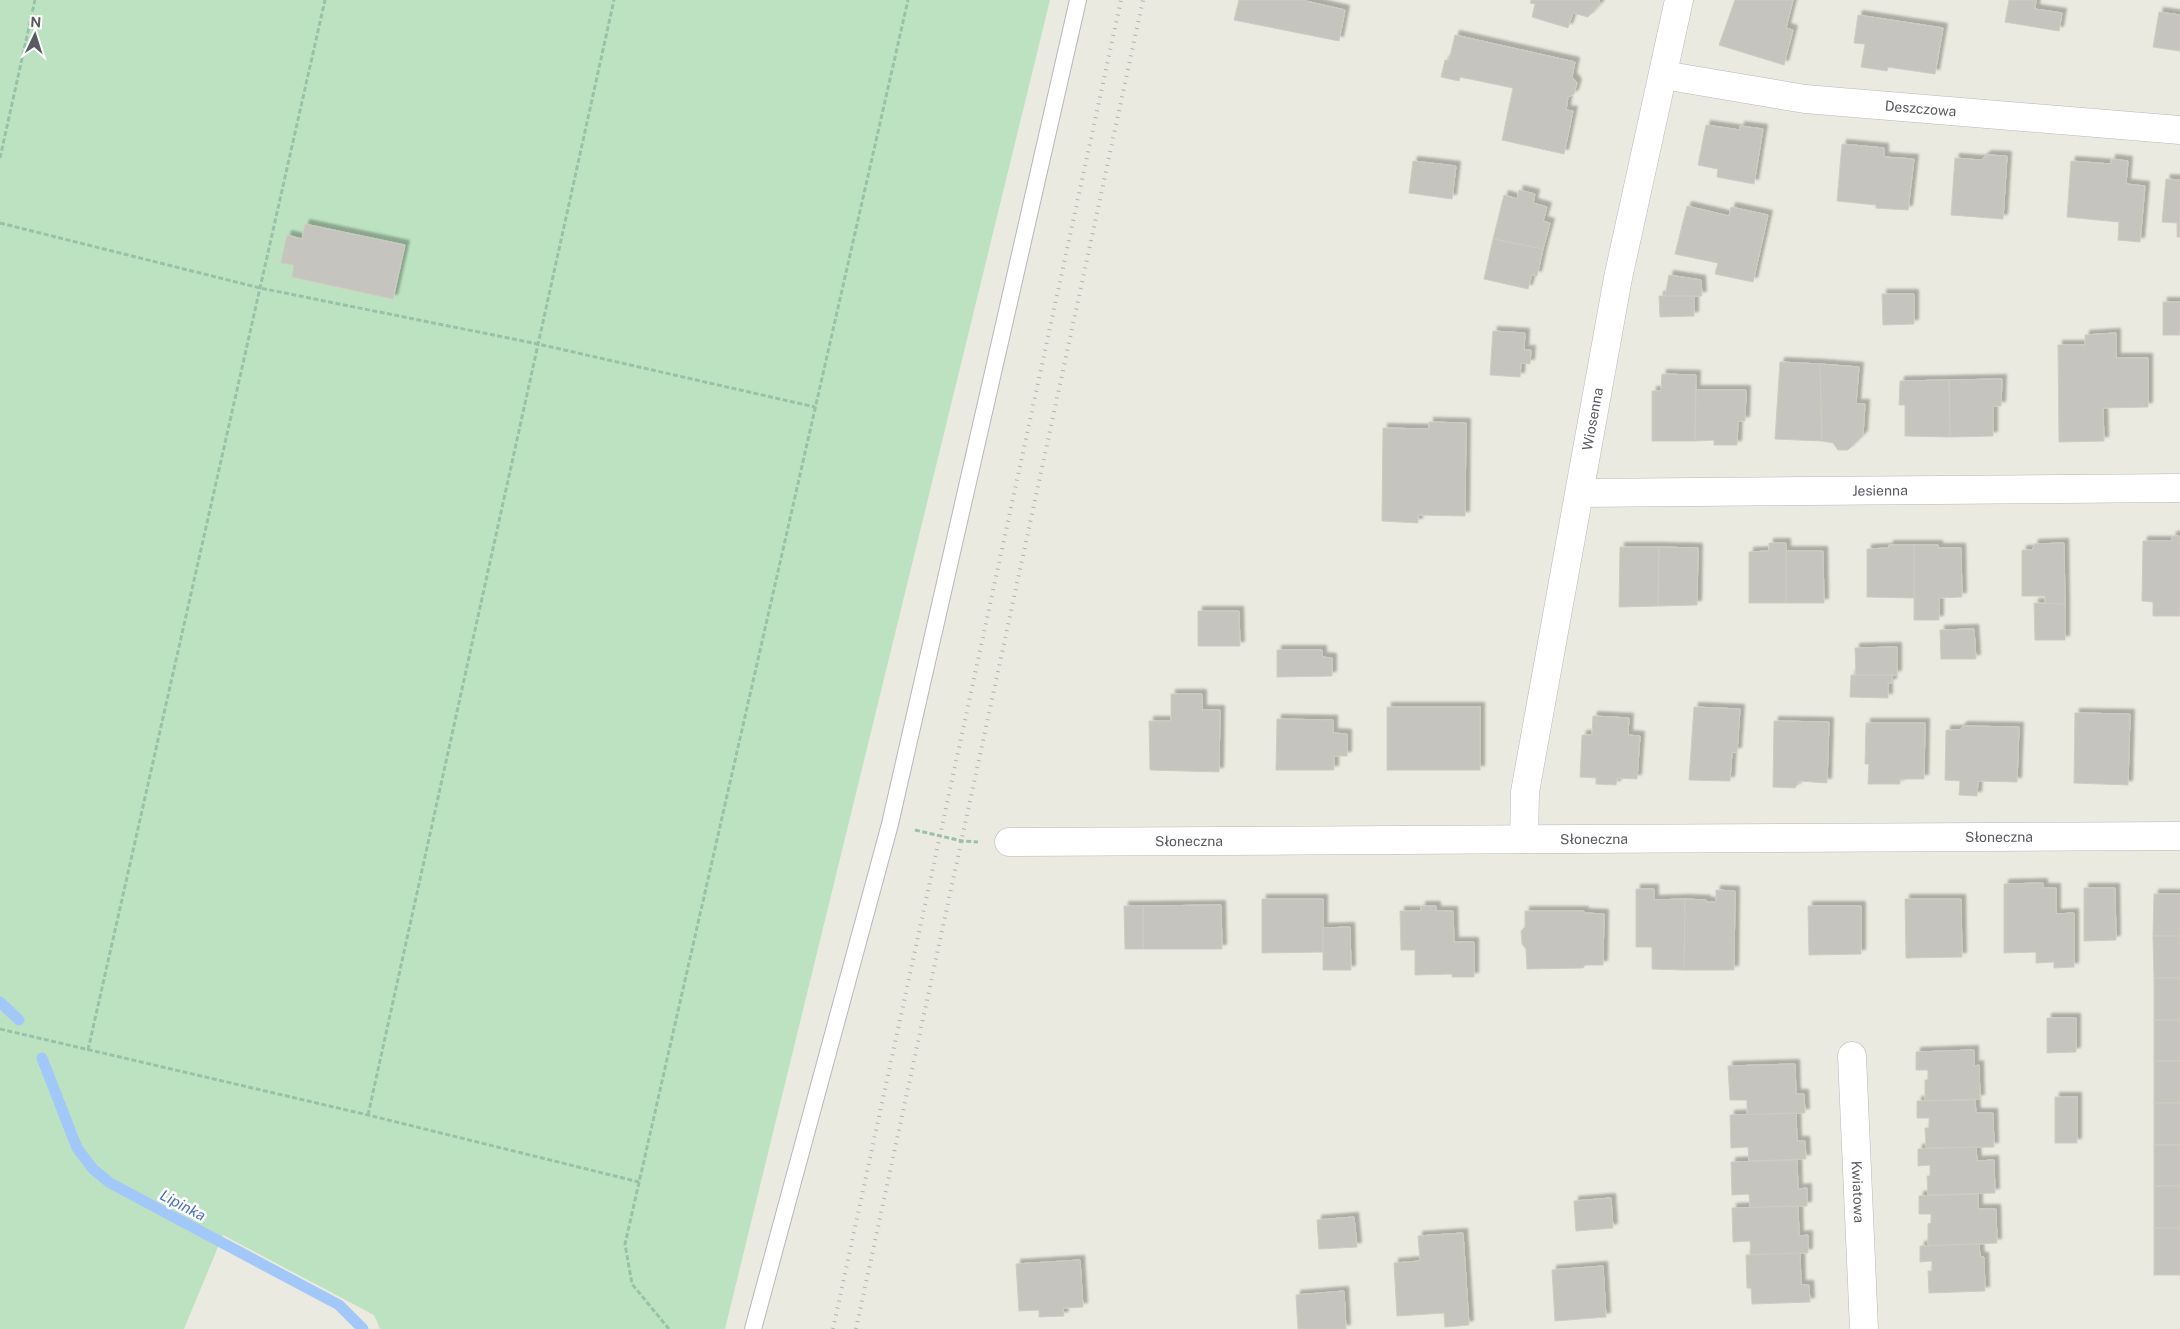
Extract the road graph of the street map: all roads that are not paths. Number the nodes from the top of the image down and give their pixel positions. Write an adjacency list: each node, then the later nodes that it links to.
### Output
1 (1078, 0): 11 (lane)
2 (1678, 0): 3 (street, Wiosenna)
3 (1663, 75): 4 (street, Deszczowa); 6 (street, Wiosenna)
4 (2180, 130)
5 (2180, 488): 6 (street, Jesienna)
6 (1580, 493): 8 (street, Wiosenna)
7 (2180, 836): 8 (street, Słoneczna)
8 (1524, 840): 9 (street, Słoneczna)
9 (1009, 842)
10 (1852, 1056): 12 (street, Kwiatowa)
11 (753, 1329)
12 (1864, 1329)

